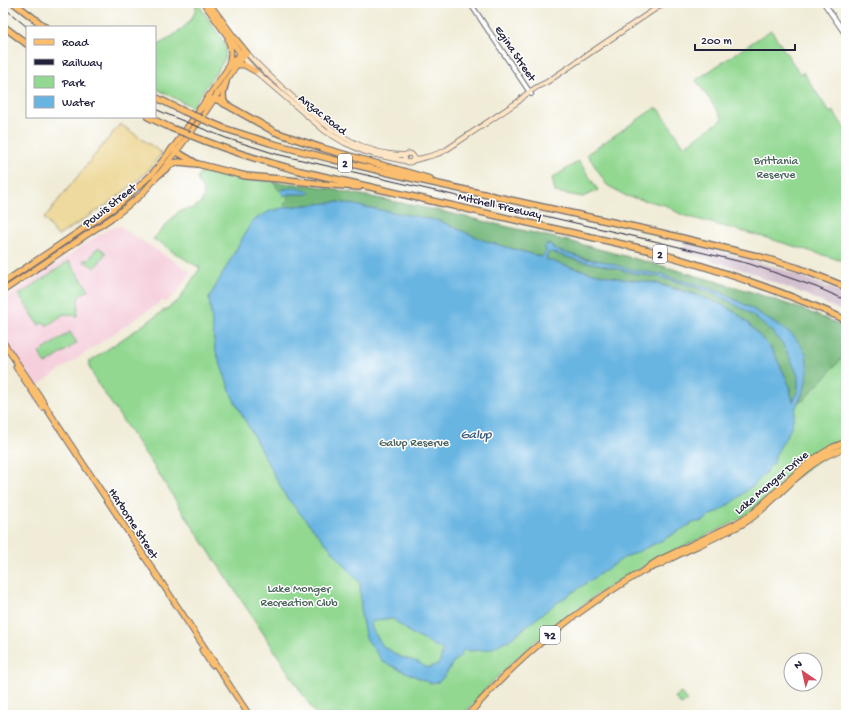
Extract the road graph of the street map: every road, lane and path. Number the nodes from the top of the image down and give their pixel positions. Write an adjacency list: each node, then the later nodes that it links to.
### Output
1 (14, 3): 8 (highway)
2 (204, 3): 9 (main road)
3 (210, 3): 12 (main road)
4 (470, 3): 17 (street, Egina Street)
5 (664, 3): 17 (main road)
6 (824, 3): 10 (street)
7 (3, 26): 11 (highway)
8 (44, 26)
9 (225, 33): 12 (main road); 14 (main road)
10 (846, 35)
11 (26, 43)
12 (244, 54): 13 (main road, Powis Street); 14 (main road, Powis Street); 15 (main road, Anzac Road); 24 (main road, Anzac Road)
13 (236, 65): 14 (main road, Powis Street); 15 (main road)
14 (229, 69): 16 (main road, Powis Street); 21 (main road, Powis Street)
15 (255, 71): 24 (main road, Anzac Road)
16 (226, 82): 19 (main road, Powis Street); 20 (highway)
17 (531, 93): 25 (main road)
18 (156, 98): 29 (highway, Mitchell Freeway / 2, bridge)
19 (213, 100): 20 (highway); 21 (highway); 23 (main road, Powis Street)
20 (225, 104): 29 (highway)
21 (200, 109): 23 (main road, Powis Street)
22 (150, 118): 28 (highway, Mitchell Freeway / 2, bridge)
23 (174, 150): 26 (highway); 27 (main road, Powis Street); 30 (main road, Powis Street)
24 (405, 158): 25 (main road); 25 (main road)
25 (412, 158)
26 (198, 164): 27 (highway); 28 (highway)
27 (156, 177): 32 (main road, Powis Street)
28 (375, 188): 33 (highway, Mitchell Freeway / 2)
29 (482, 193): 31 (highway, Mitchell Freeway / 2)
30 (3, 283)
31 (846, 287)
32 (3, 292)
33 (846, 320)
34 (3, 342): 40 (main road, Harborne Street)
35 (3, 348): 39 (main road, Harborne Street)
36 (846, 442): 38 (main road, Lake Monger Drive / 72)
37 (846, 448): 38 (main road, Lake Monger Drive / 72)
38 (645, 570): 41 (main road, Lake Monger Drive / 72)
39 (245, 715)
40 (249, 715)
41 (468, 715)

